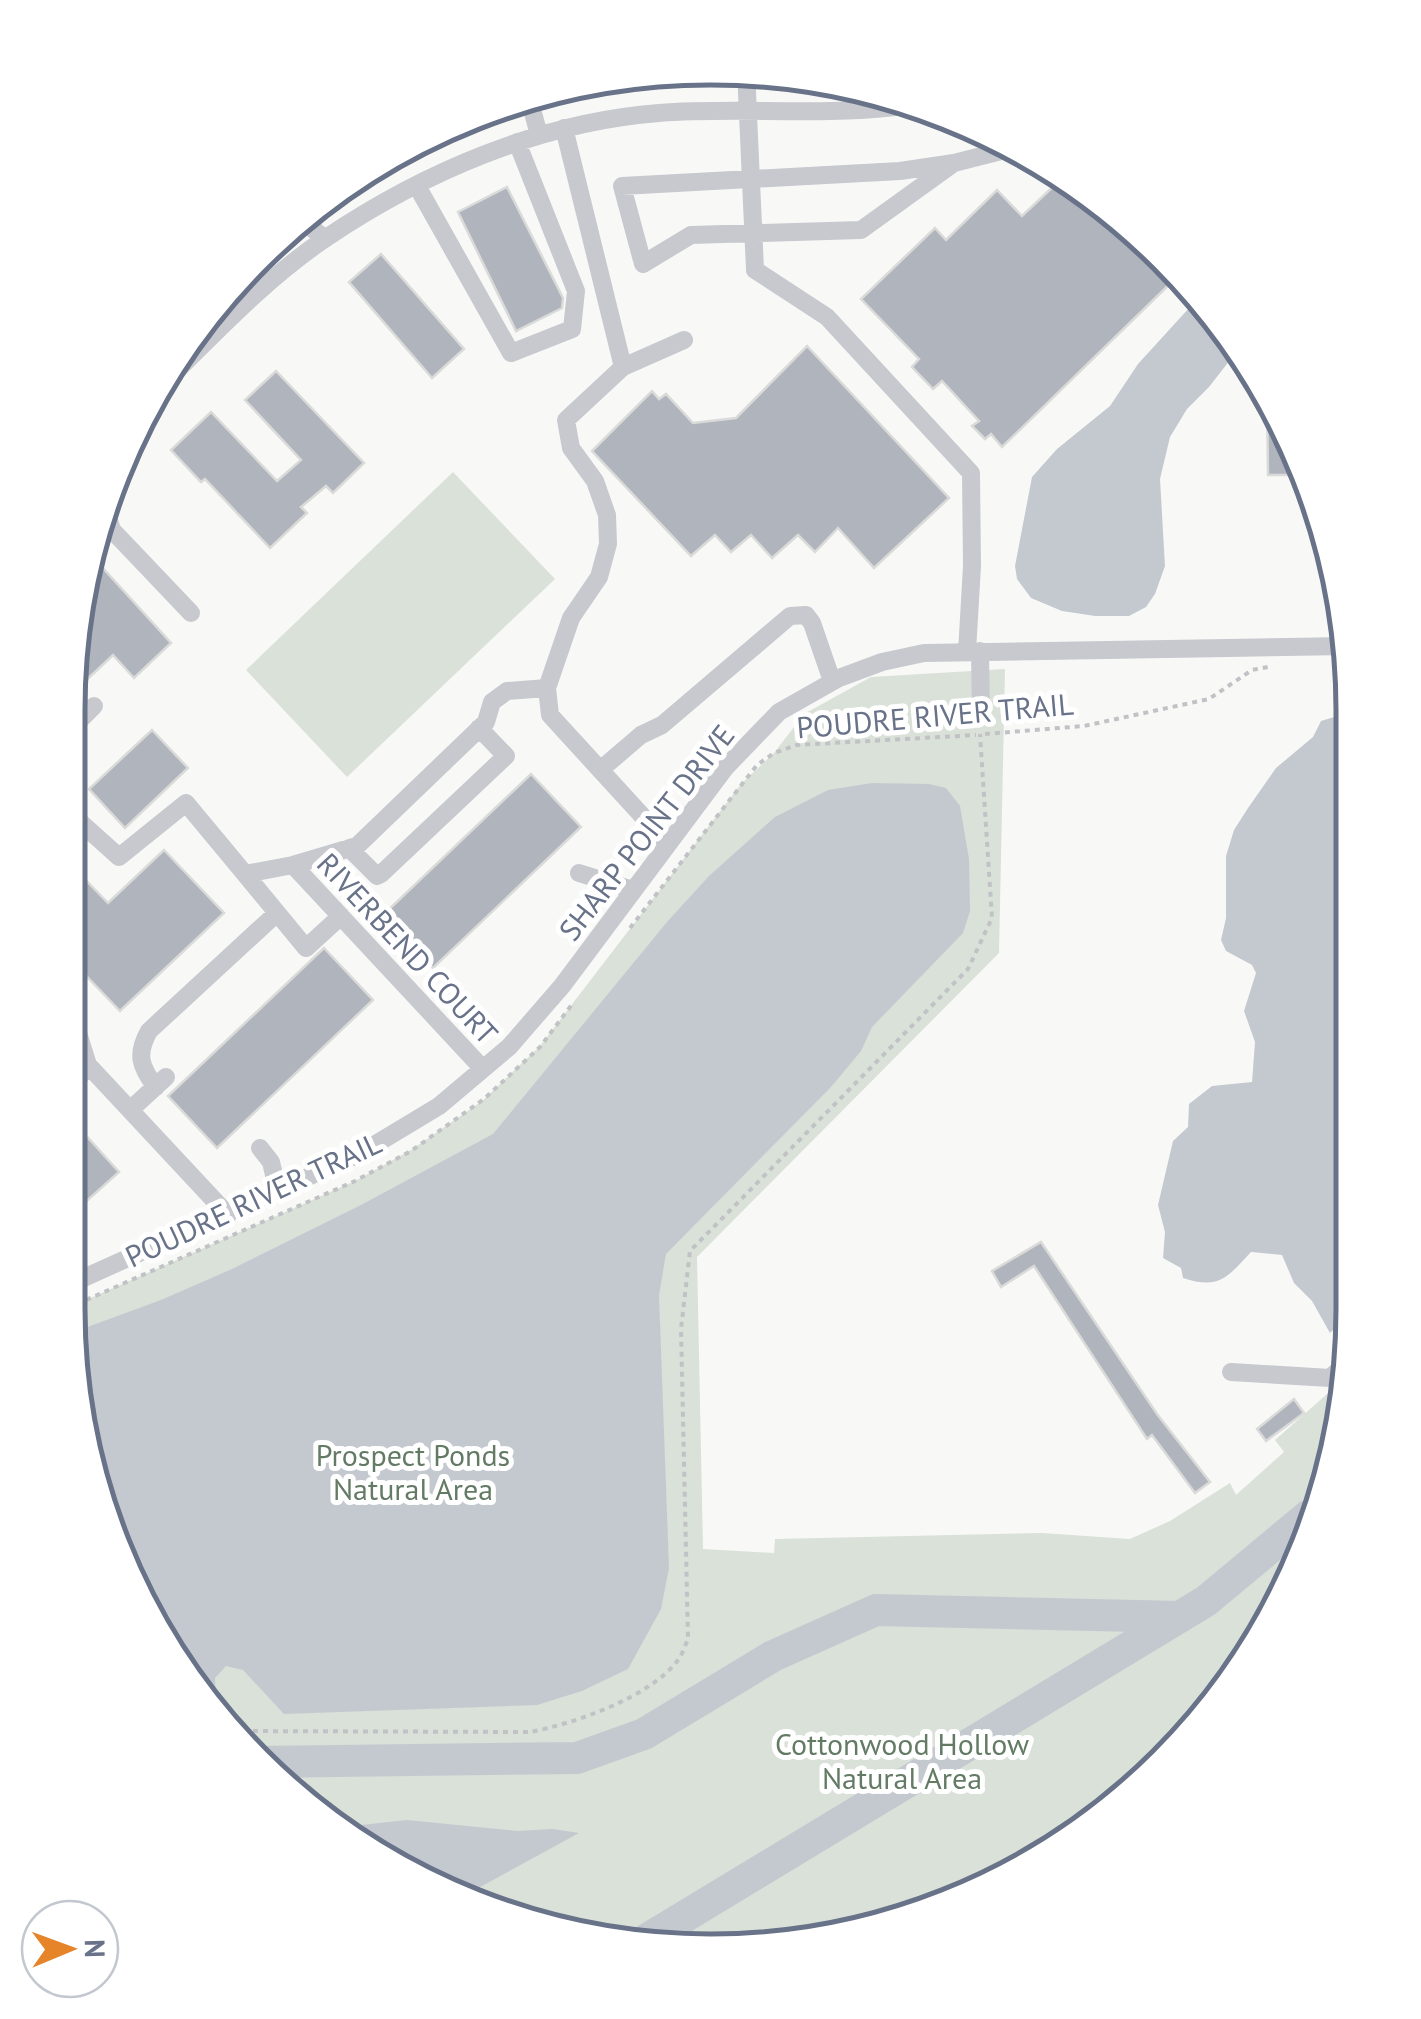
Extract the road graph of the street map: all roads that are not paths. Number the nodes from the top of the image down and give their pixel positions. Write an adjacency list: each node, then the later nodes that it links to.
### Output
1 (746, 86): 4 (street)
2 (877, 108): 4 (street)
3 (532, 111): 6 (street)
4 (746, 111): 5 (street); 10 (street)
5 (564, 128): 6 (street); 17 (street)
6 (539, 136): 7 (street)
7 (517, 142): 11 (street); 11 (street)
8 (993, 153): 9 (street)
9 (954, 163): 10 (street); 13 (street)
10 (750, 181): 13 (street); 13 (street)
11 (417, 186): 14 (street)
12 (313, 228): 14 (street)
13 (753, 233): 21 (street)
14 (325, 238): 15 (street)
15 (223, 318)
16 (684, 340): 17 (street)
17 (624, 367): 23 (street)
18 (112, 530): 19 (street)
19 (191, 612)
20 (1333, 646): 21 (street, SHARP POINT DRIVE)
21 (974, 652): 22 (street, SHARP POINT DRIVE); 26 (street)
22 (832, 681): 28 (street); 30 (street, SHARP POINT DRIVE)
23 (547, 688): 27 (street); 28 (street)
24 (94, 706): 25 (street)
25 (85, 715)
26 (980, 725)
27 (480, 728): 31 (street); 31 (street)
28 (600, 770): 30 (street)
29 (85, 827): 34 (street)
30 (668, 844): 35 (street, SHARP POINT DRIVE)
31 (349, 848): 32 (street)
32 (293, 865): 34 (street); 37 (street, RIVERBEND COURT)
33 (579, 872): 35 (street)
34 (245, 874): 36 (street)
35 (633, 890): 39 (street, SHARP POINT DRIVE)
36 (277, 913): 37 (street); 40 (street)
37 (341, 916): 39 (street, RIVERBEND COURT)
38 (85, 1066): 40 (street)
39 (482, 1069): 42 (street, SHARP POINT DRIVE)
40 (130, 1110): 43 (street)
41 (260, 1148): 42 (street)
42 (278, 1192): 43 (street, SHARP POINT DRIVE)
43 (228, 1215): 44 (street, SHARP POINT DRIVE)
44 (85, 1278)
45 (1231, 1372): 46 (street)
46 (1332, 1376)

